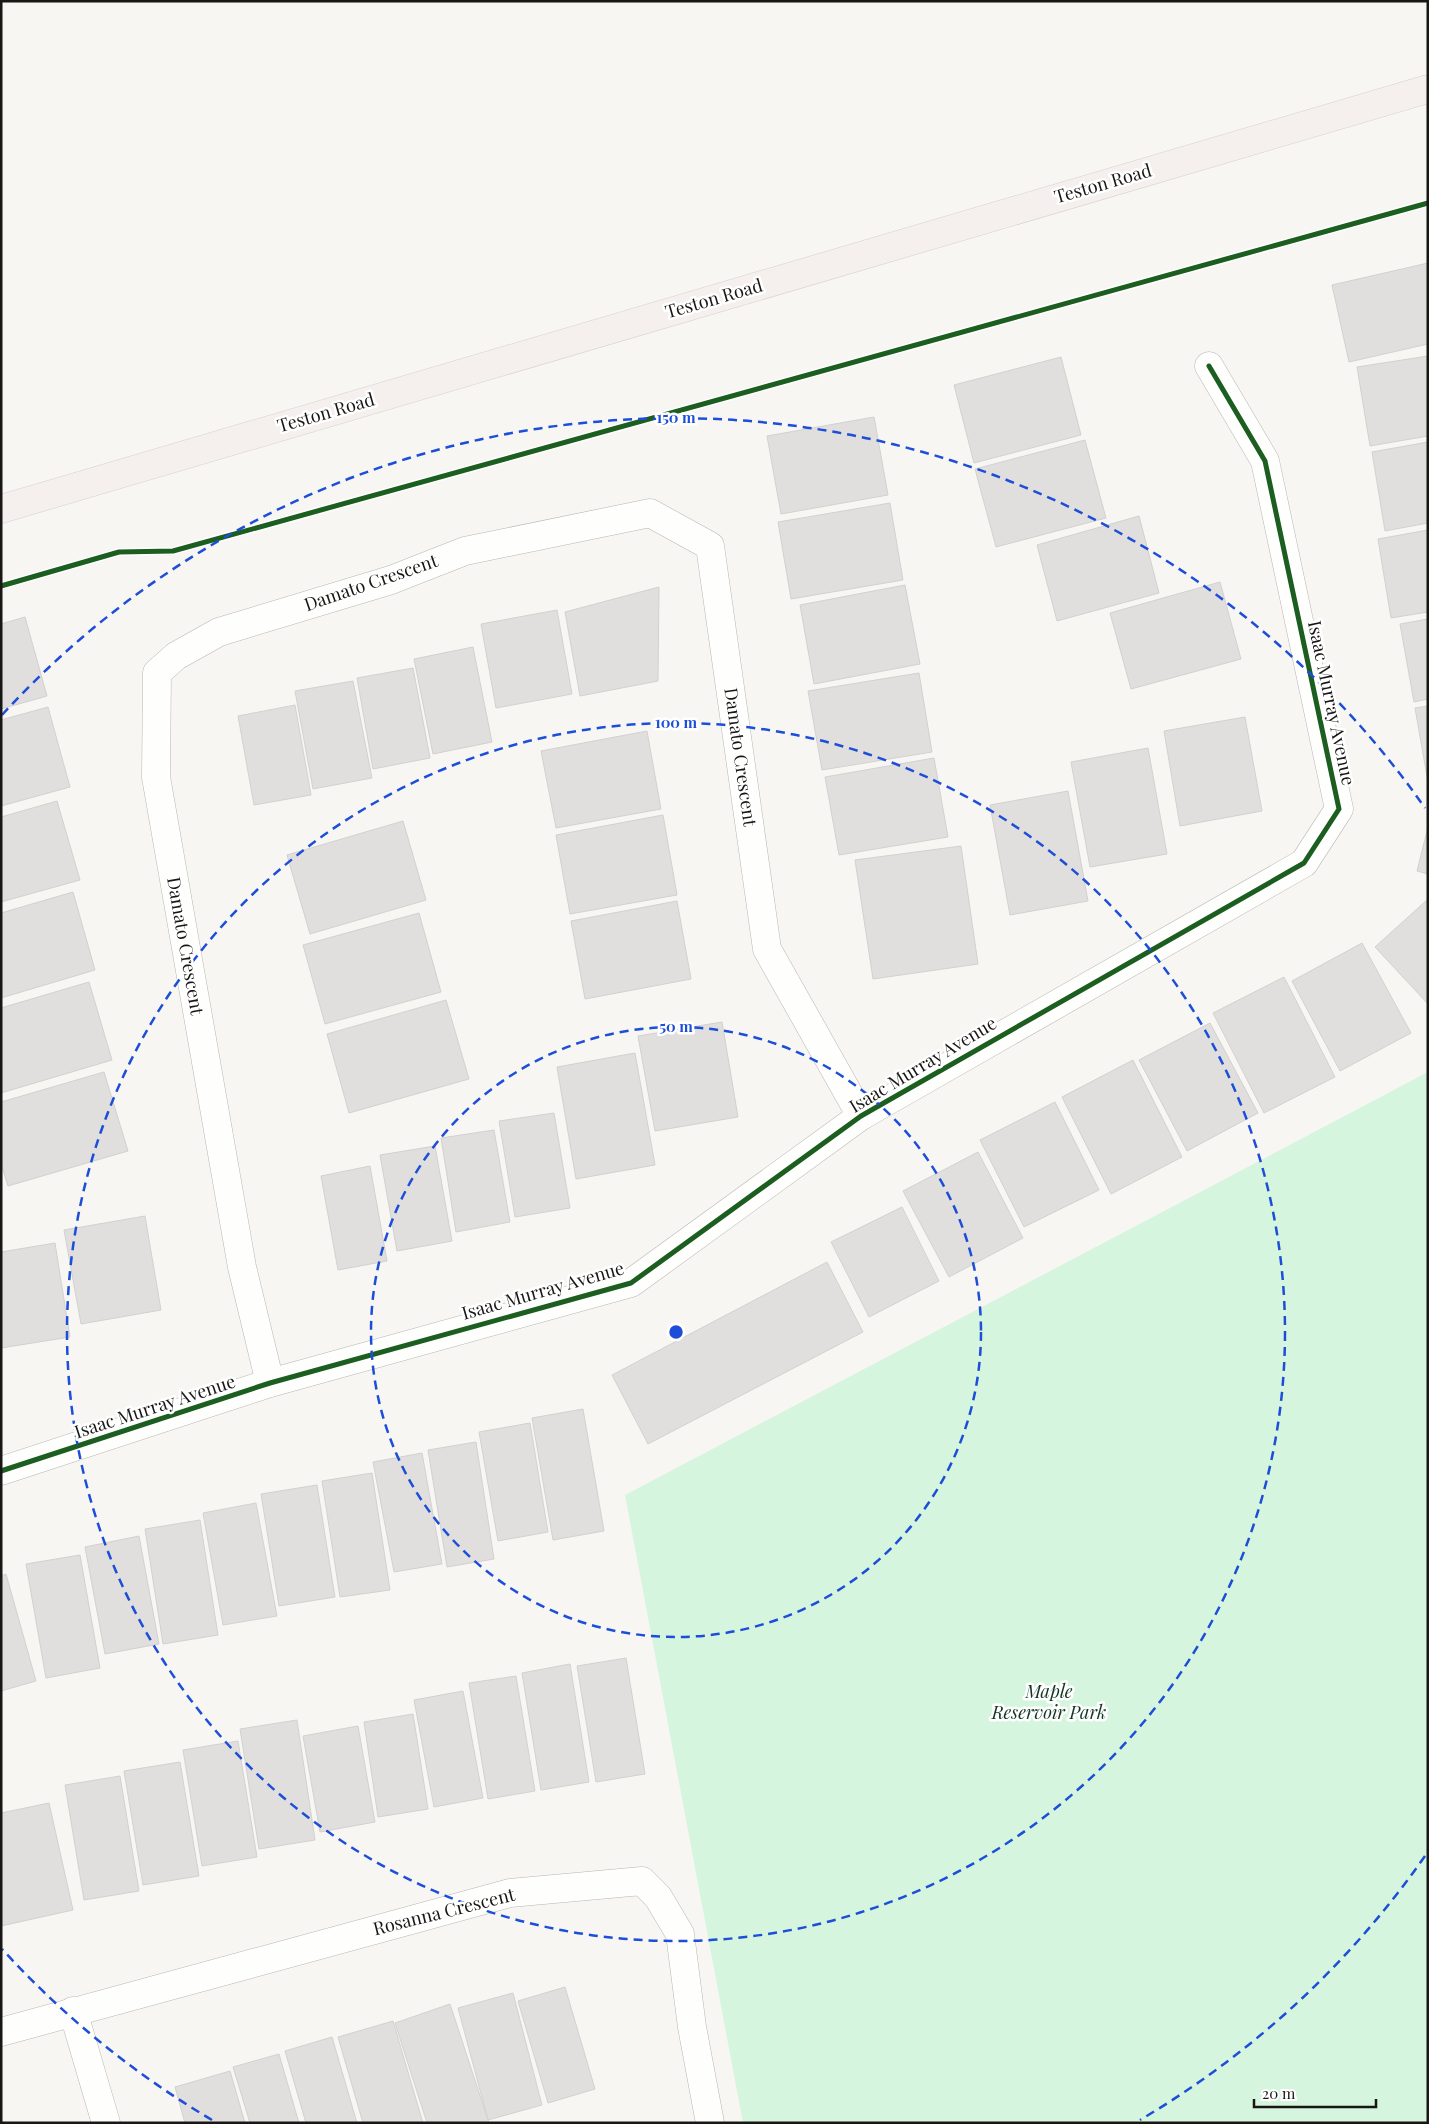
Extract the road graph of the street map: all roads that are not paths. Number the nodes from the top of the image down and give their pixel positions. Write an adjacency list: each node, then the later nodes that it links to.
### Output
1 (1428, 89): 3 (main road, Teston Road)
2 (1209, 366): 4 (street, Isaac Murray Avenue)
3 (1, 509)
4 (861, 1116): 5 (street, Isaac Murray Avenue); 5 (street, Damato Crescent)
5 (270, 1383): 6 (street, Isaac Murray Avenue)
6 (1, 1471)
7 (73, 2011): 8 (street, Rosanna Crescent); 9 (street); 10 (street, Rosanna Crescent)
8 (1, 2032)
9 (106, 2123)
10 (710, 2123)

